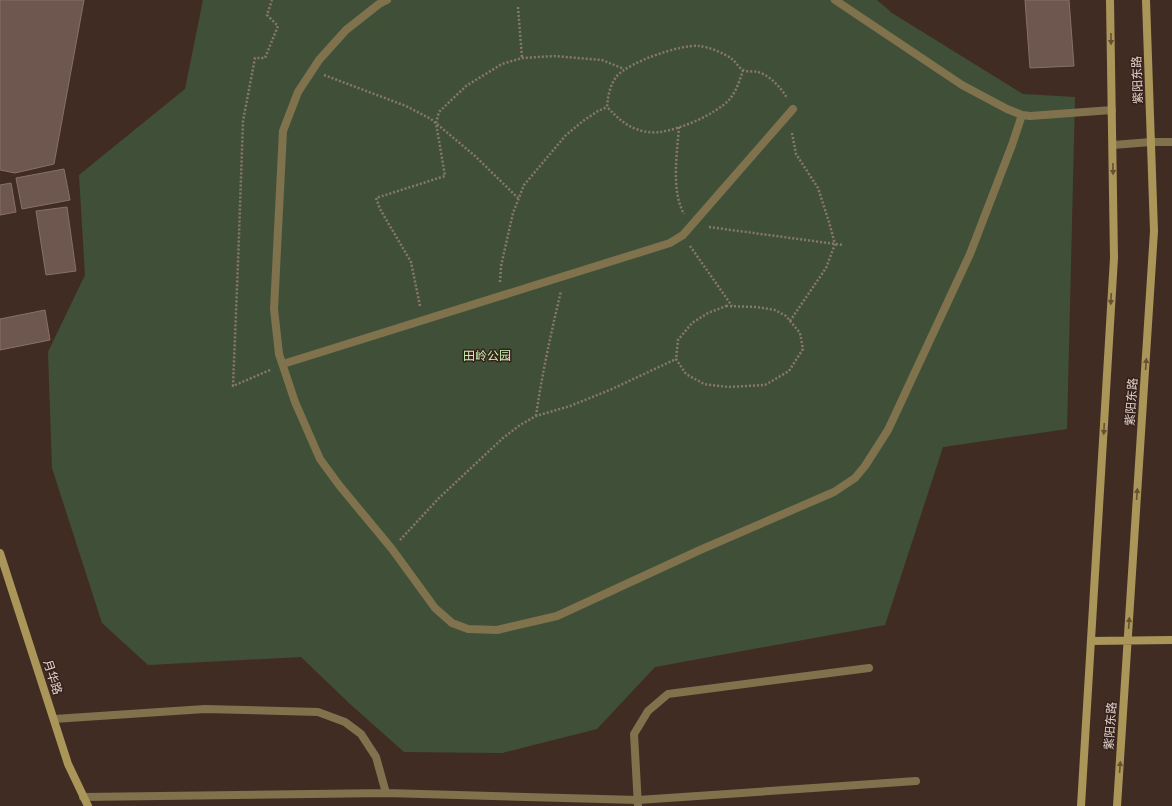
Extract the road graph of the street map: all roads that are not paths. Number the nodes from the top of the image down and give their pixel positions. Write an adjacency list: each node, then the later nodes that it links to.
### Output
1 (387, 0): 11 (street)
2 (835, 0): 7 (street)
3 (1110, 0): 6 (main road, 紫阳东路, one-way to 6)
4 (1146, 0): 8 (main road, 紫阳东路)
5 (793, 109): 11 (street)
6 (1112, 110): 7 (street); 10 (main road, 紫阳东路)
7 (1022, 115): 11 (street)
8 (1151, 142): 9 (street); 10 (street); 15 (main road, 紫阳东路, one-way to 8)
9 (1172, 142)
10 (1113, 146): 14 (main road, 紫阳东路, one-way to 14)
11 (283, 364)
12 (0, 553): 17 (main road, 月华路)
13 (1172, 640): 15 (main road)
14 (1091, 641): 15 (main road); 23 (main road, 紫阳东路)
15 (1128, 641): 24 (main road, 紫阳东路, one-way to 15)
16 (869, 668): 21 (street)
17 (54, 719): 19 (street); 20 (main road, 月华路)
18 (916, 781): 21 (street)
19 (386, 793): 20 (street); 21 (street)
20 (84, 796): 22 (main road, 月华路)
21 (638, 803)
22 (88, 806)
23 (1081, 806)
24 (1117, 806)

